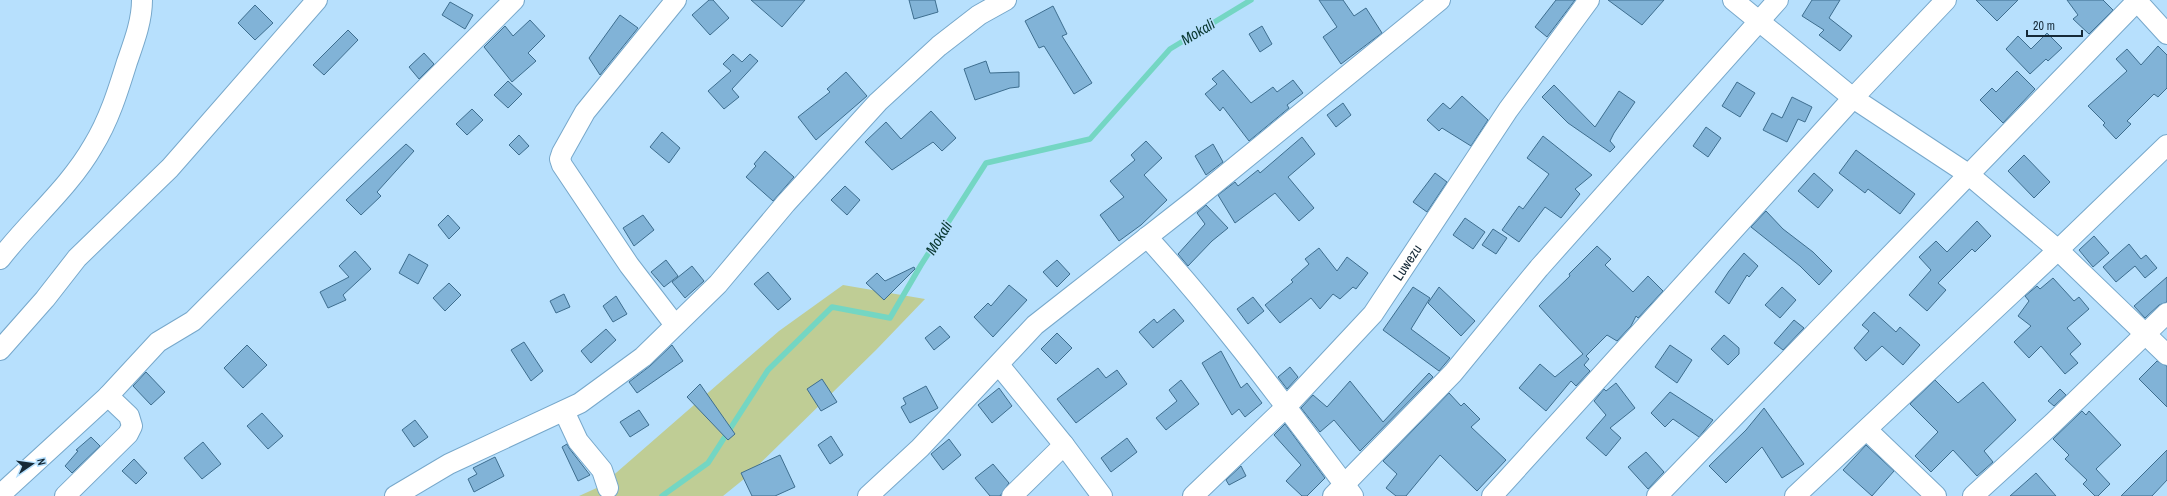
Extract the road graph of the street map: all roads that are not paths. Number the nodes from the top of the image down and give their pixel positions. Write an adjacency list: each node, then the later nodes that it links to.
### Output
1 (142, 0): 19 (street)
2 (317, 0): 23 (street)
3 (514, 0): 26 (street)
4 (676, 0): 21 (street)
5 (1006, 0): 21 (street)
6 (1440, 0): 17 (street)
7 (1589, 0): 27 (street, Luwezu)
8 (1732, 0): 12 (street)
9 (1778, 0): 12 (street)
10 (1946, 0): 14 (street)
11 (2137, 0): 13 (street); 16 (street)
12 (1758, 20): 14 (street); 32 (street)
13 (2167, 34)
14 (1853, 98): 16 (street); 40 (street)
15 (2167, 145): 18 (street)
16 (1968, 174): 18 (street); 41 (street)
17 (1147, 237): 25 (street); 27 (street)
18 (2058, 250): 22 (street); 29 (street)
19 (0, 259)
20 (2167, 313): 22 (street)
21 (675, 325): 28 (street)
22 (2145, 334): 24 (street); 44 (street)
23 (0, 350)
24 (2167, 355)
25 (999, 364): 30 (street); 36 (street)
26 (108, 396): 33 (street); 34 (street)
27 (1286, 407): 32 (street); 39 (street, Luwezu)
28 (564, 411): 31 (street); 35 (street)
29 (1867, 430): 42 (street); 43 (street)
30 (1064, 445): 37 (street); 38 (street)
31 (608, 488)
32 (1343, 492)
33 (0, 495)
34 (65, 496)
35 (395, 496)
36 (868, 496)
37 (1012, 496)
38 (1102, 496)
39 (1193, 496)
40 (1492, 496)
41 (1658, 496)
42 (1795, 496)
43 (1936, 496)
44 (1973, 496)

